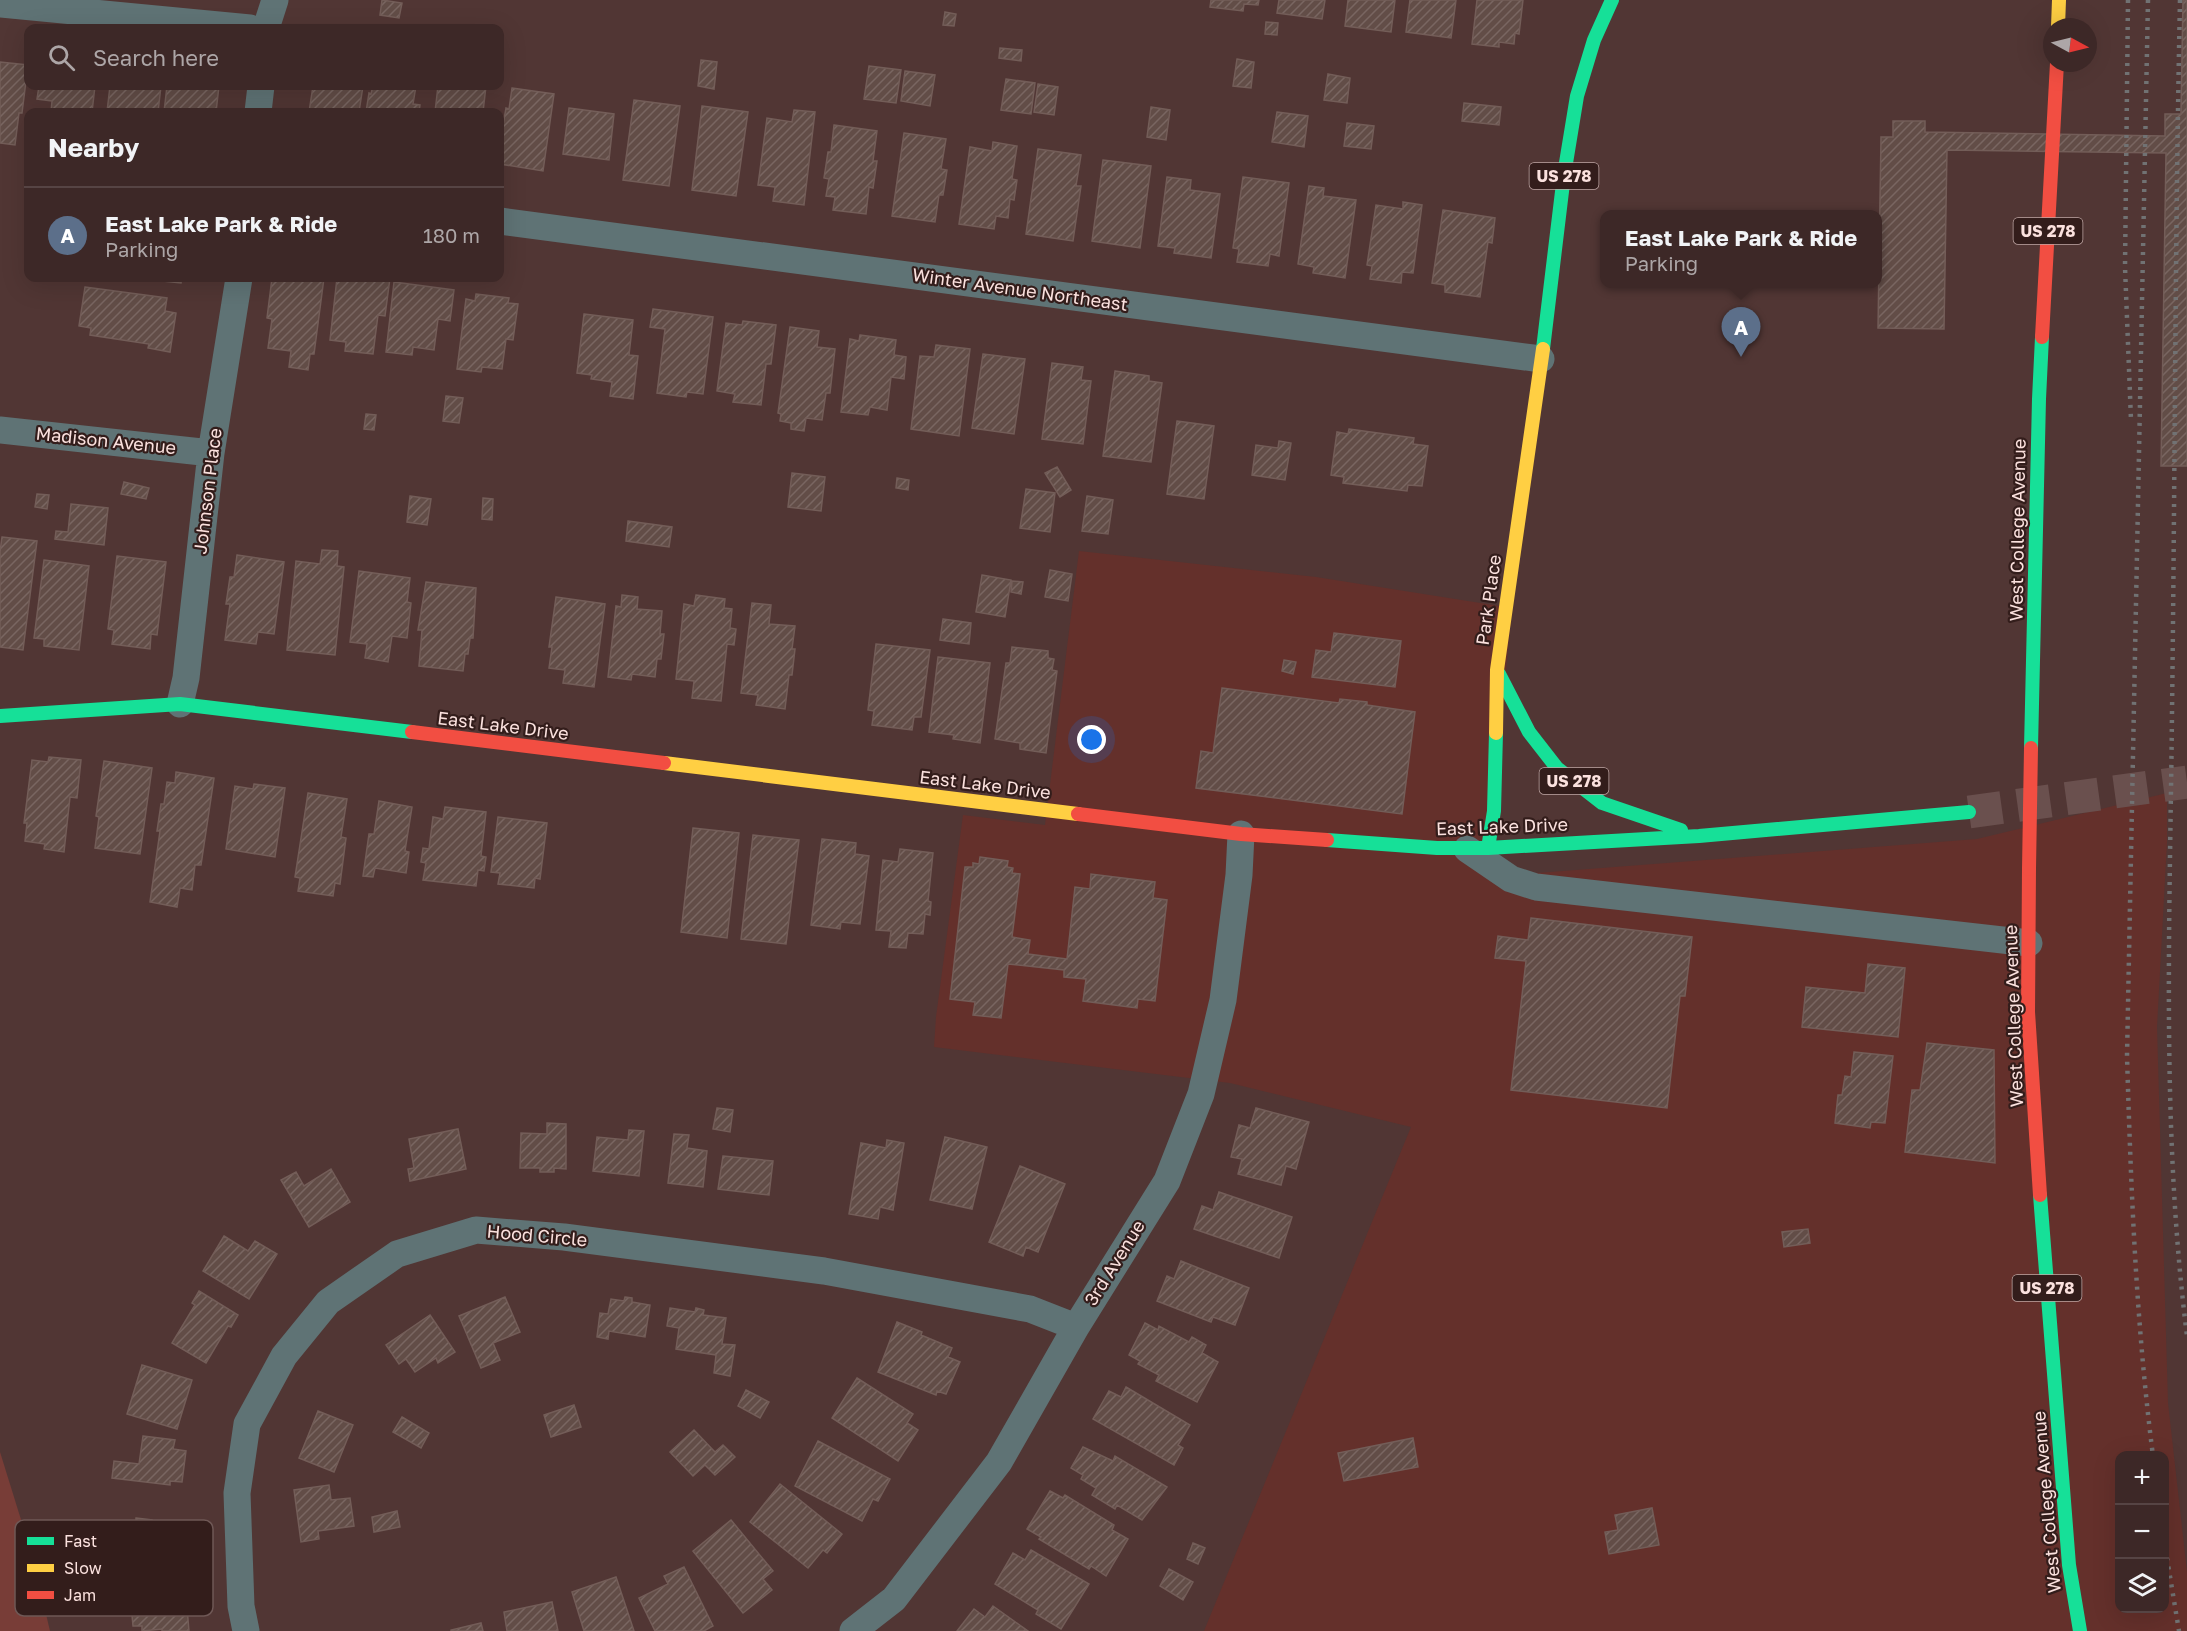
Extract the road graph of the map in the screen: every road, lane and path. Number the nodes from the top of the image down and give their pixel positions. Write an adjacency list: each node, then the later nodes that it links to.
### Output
1 (275, 0): 7 (street)
2 (1612, 0): 13 (main road, US 278)
3 (2059, 0): 5 (main road)
4 (0, 4): 6 (street)
5 (2058, 18)
6 (208, 24)
7 (267, 24)
8 (2057, 72): 23 (main road, West College Avenue / US 278, bridge)
9 (261, 90): 10 (street)
10 (258, 108)
11 (504, 222): 13 (street, Winter Avenue Northeast)
12 (238, 282): 15 (street, Johnson Place)
13 (1541, 359): 16 (main road, Park Place / US 278)
14 (0, 430): 15 (street, Madison Avenue)
15 (212, 453): 17 (street, Johnson Place)
16 (1497, 670): 21 (main road, US 278); 22 (main road, Park Place / US 278)
17 (180, 704): 18 (main road, East Lake Drive); 20 (main road, East Lake Drive)
18 (0, 716)
19 (1969, 812): 21 (main road, East Lake Drive / US 278)
20 (1241, 834): 22 (main road, East Lake Drive); 24 (street, 3rd Avenue)
21 (1699, 836): 22 (main road, East Lake Drive / US 278)
22 (1477, 849): 23 (street)
23 (2029, 943): 27 (main road, West College Avenue / US 278)
24 (1076, 1327): 25 (street, Hood Circle); 26 (street, 3rd Avenue)
25 (246, 1631)
26 (853, 1631)
27 (2080, 1631)

